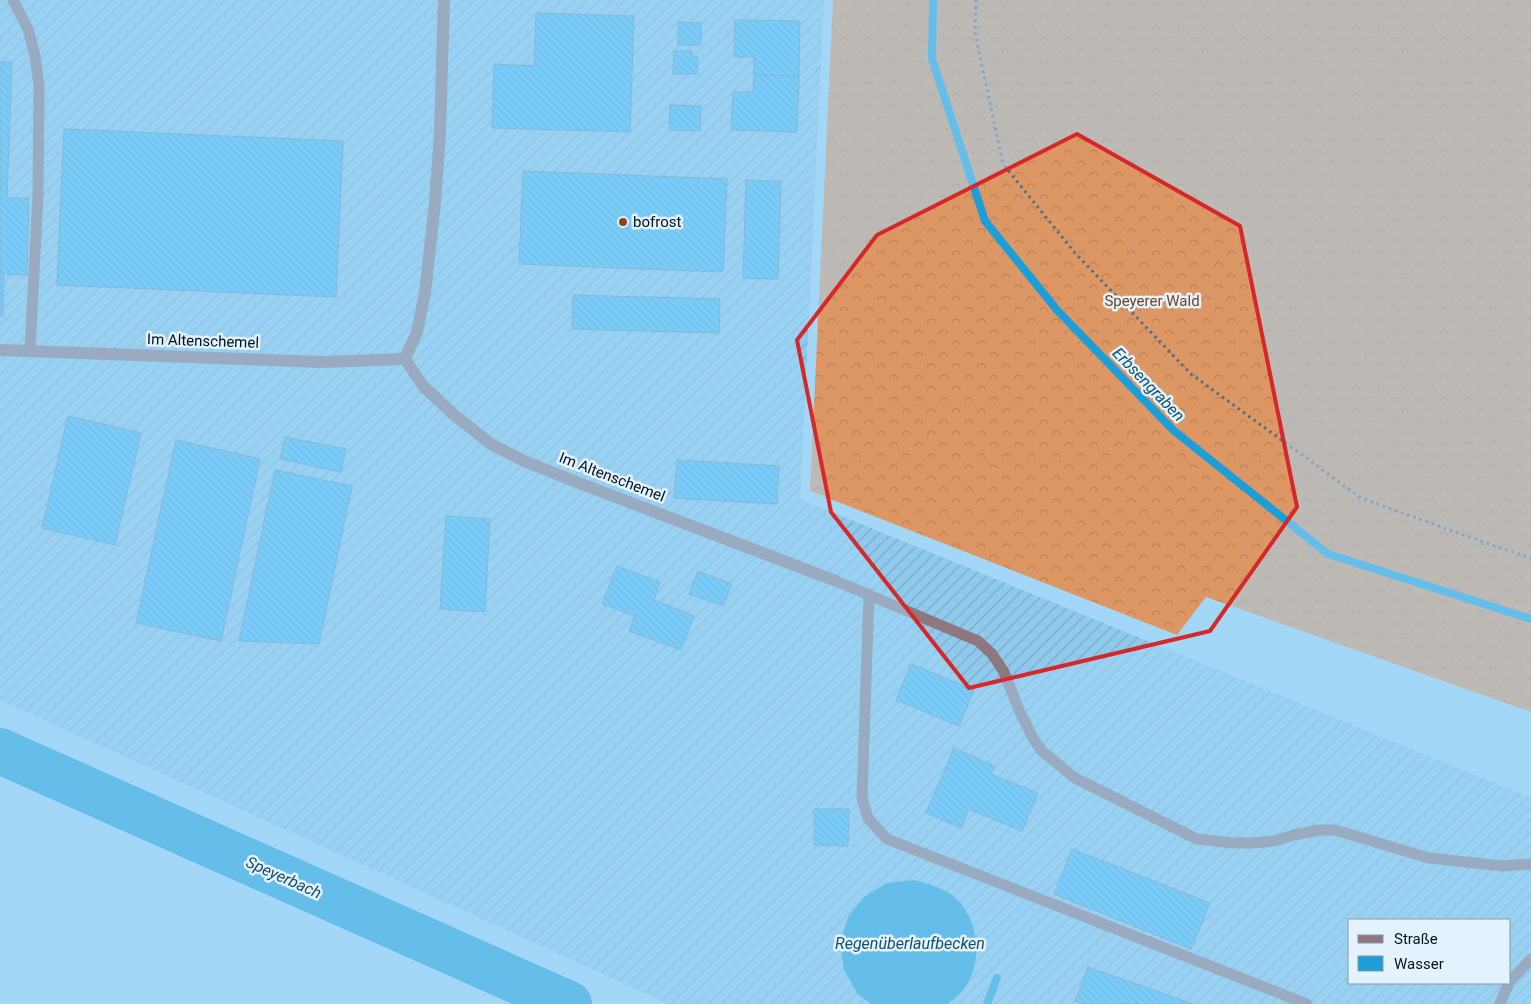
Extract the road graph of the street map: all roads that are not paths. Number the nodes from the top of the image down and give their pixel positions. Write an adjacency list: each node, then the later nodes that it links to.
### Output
1 (13, 0): 4 (lane)
2 (444, 0): 5 (street)
3 (0, 350): 4 (street, Im Altenschemel)
4 (30, 351): 5 (street, Im Altenschemel)
5 (405, 359): 6 (street, Im Altenschemel)
6 (836, 581): 7 (lane)
7 (869, 594): 8 (lane); 12 (lane)
8 (1531, 864)
9 (1531, 959): 10 (lane)
10 (1511, 980)
11 (1508, 984): 13 (lane)
12 (1307, 1004)
13 (1500, 1004)

